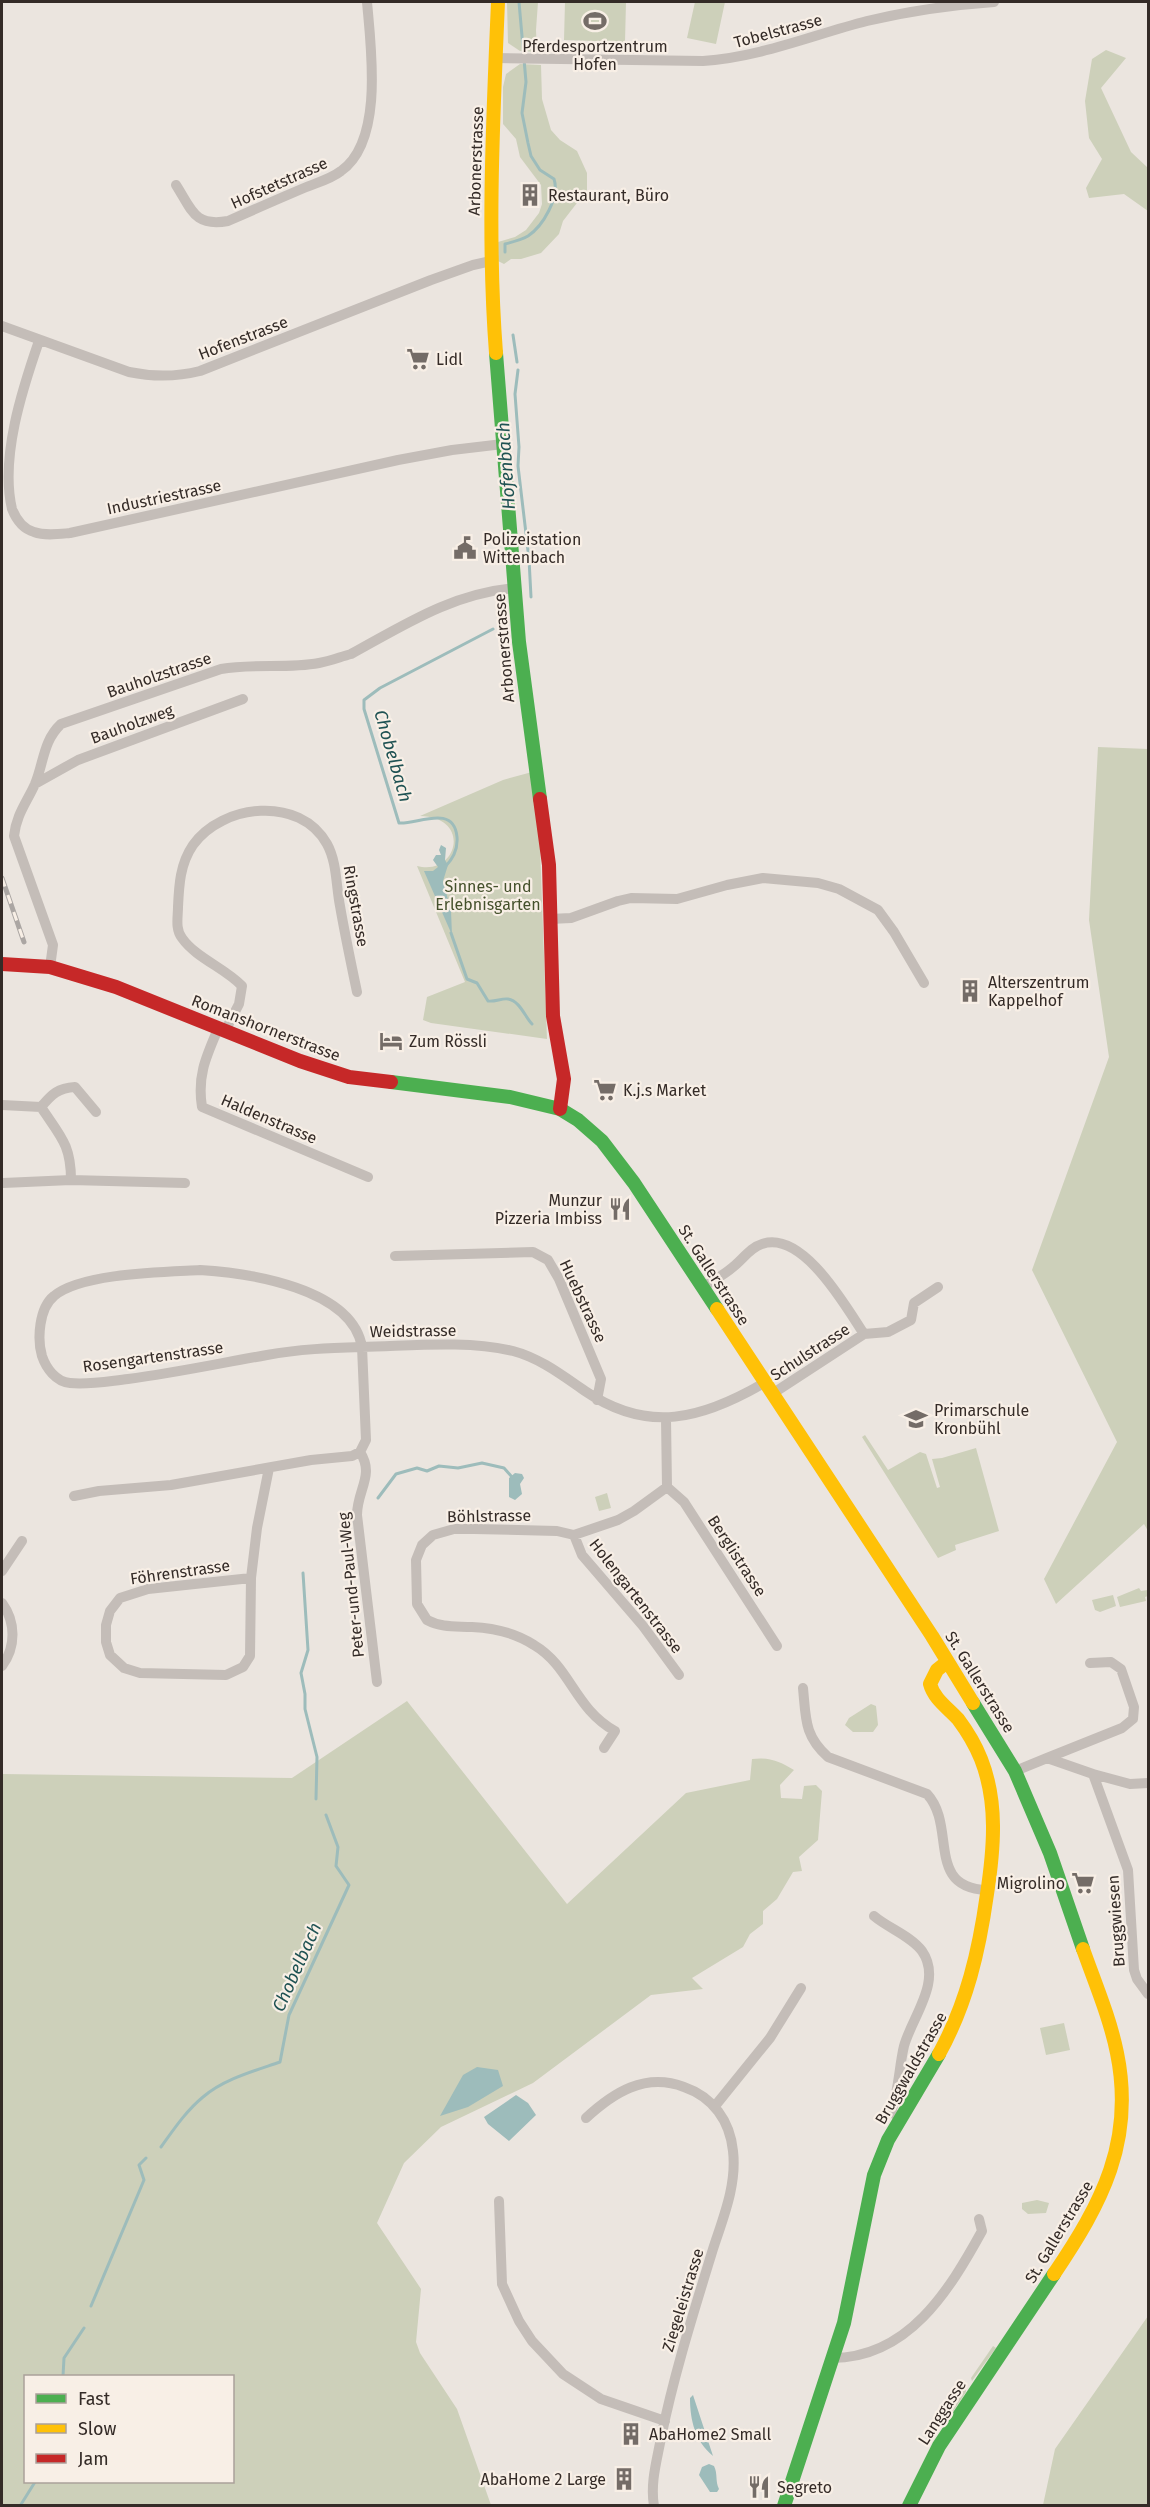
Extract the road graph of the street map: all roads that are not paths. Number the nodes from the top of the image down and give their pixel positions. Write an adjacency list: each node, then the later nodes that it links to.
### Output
1 (367, 2): 5 (street, Hofstetstrasse)
2 (498, 2): 4 (main road, Arbonerstrasse)
3 (994, 2): 4 (street, Tobelstrasse)
4 (495, 58): 6 (main road, Arbonerstrasse)
5 (176, 185)
6 (490, 261): 8 (street, Hofenstrasse); 9 (main road, Arbonerstrasse)
7 (2, 326): 8 (street, Hofenstrasse)
8 (39, 341): 9 (street, Industriestrasse)
9 (503, 444): 10 (main road, Arbonerstrasse)
10 (515, 588): 12 (street, Bauholzstrasse); 13 (main road, Arbonerstrasse)
11 (243, 699): 12 (street, Bauholzweg)
12 (34, 784): 15 (street, Bauholzstrasse)
13 (550, 919): 16 (street); 21 (main road, Arbonerstrasse)
14 (2, 964): 15 (main road, Romanshornerstrasse)
15 (50, 967): 18 (main road, Romanshornerstrasse)
16 (924, 983)
17 (357, 992): 18 (street, Ringstrasse)
18 (221, 1030): 21 (main road, Romanshornerstrasse); 23 (street, Haldenstrasse)
19 (2, 1105): 20 (street)
20 (41, 1107): 22 (street); 24 (street)
21 (560, 1108): 29 (main road, St. Gallerstrasse)
22 (96, 1112)
23 (368, 1177)
24 (71, 1180): 25 (street); 26 (street)
25 (3, 1183)
26 (185, 1183)
27 (394, 1256): 33 (street, Huebstrasse)
28 (938, 1287): 30 (street, Schulstrasse)
29 (702, 1288): 30 (street, Schulstrasse); 32 (main road, St. Gallerstrasse)
30 (864, 1334): 32 (street, Schulstrasse)
31 (362, 1347): 31 (street, Rosengartenstrasse); 33 (street, Weidstrasse); 35 (street, Weidstrasse)
32 (768, 1388): 34 (street, Weidstrasse); 45 (main road, St. Gallerstrasse)
33 (597, 1400): 34 (street, Weidstrasse)
34 (666, 1419): 37 (street)
35 (360, 1452): 36 (street); 49 (street, Peter-und-Paul-Weg)
36 (268, 1468): 38 (street); 42 (street, Föhrenstrasse)
37 (667, 1487): 39 (street, Böhlstrasse); 44 (street, Berglistrasse)
38 (74, 1496)
39 (574, 1535): 48 (street, Holengartenstrasse); 51 (street, Böhlstrasse)
40 (22, 1541): 41 (street)
41 (2, 1571)
42 (251, 1578): 42 (street, Föhrenstrasse)
43 (2, 1603): 47 (street)
44 (777, 1646)
45 (947, 1662): 53 (main road, St. Gallerstrasse); 56 (main road, Bruggwaldstrasse)
46 (1090, 1663): 52 (street)
47 (2, 1666)
48 (679, 1675)
49 (377, 1682)
50 (802, 1688): 56 (street)
51 (604, 1748)
52 (1047, 1758): 53 (street); 54 (street)
53 (1015, 1771): 65 (main road, St. Gallerstrasse)
54 (1093, 1774): 55 (street); 59 (street, Bruggwiesen)
55 (1149, 1783)
56 (987, 1890): 62 (main road, Bruggwaldstrasse)
57 (874, 1916): 62 (street)
58 (801, 1988): 60 (street)
59 (1149, 1994)
60 (715, 2106): 61 (street, Ziegeleistrasse); 67 (street, Ziegeleistrasse)
61 (586, 2118)
62 (901, 2119): 66 (main road, Bruggwaldstrasse)
63 (499, 2201): 67 (street)
64 (979, 2219): 66 (street)
65 (1009, 2340): 70 (main road, Langgasse)
66 (832, 2358): 69 (main road, Bruggwaldstrasse)
67 (665, 2421): 68 (street, Ziegeleistrasse)
68 (654, 2505)
69 (784, 2505)
70 (909, 2505)

